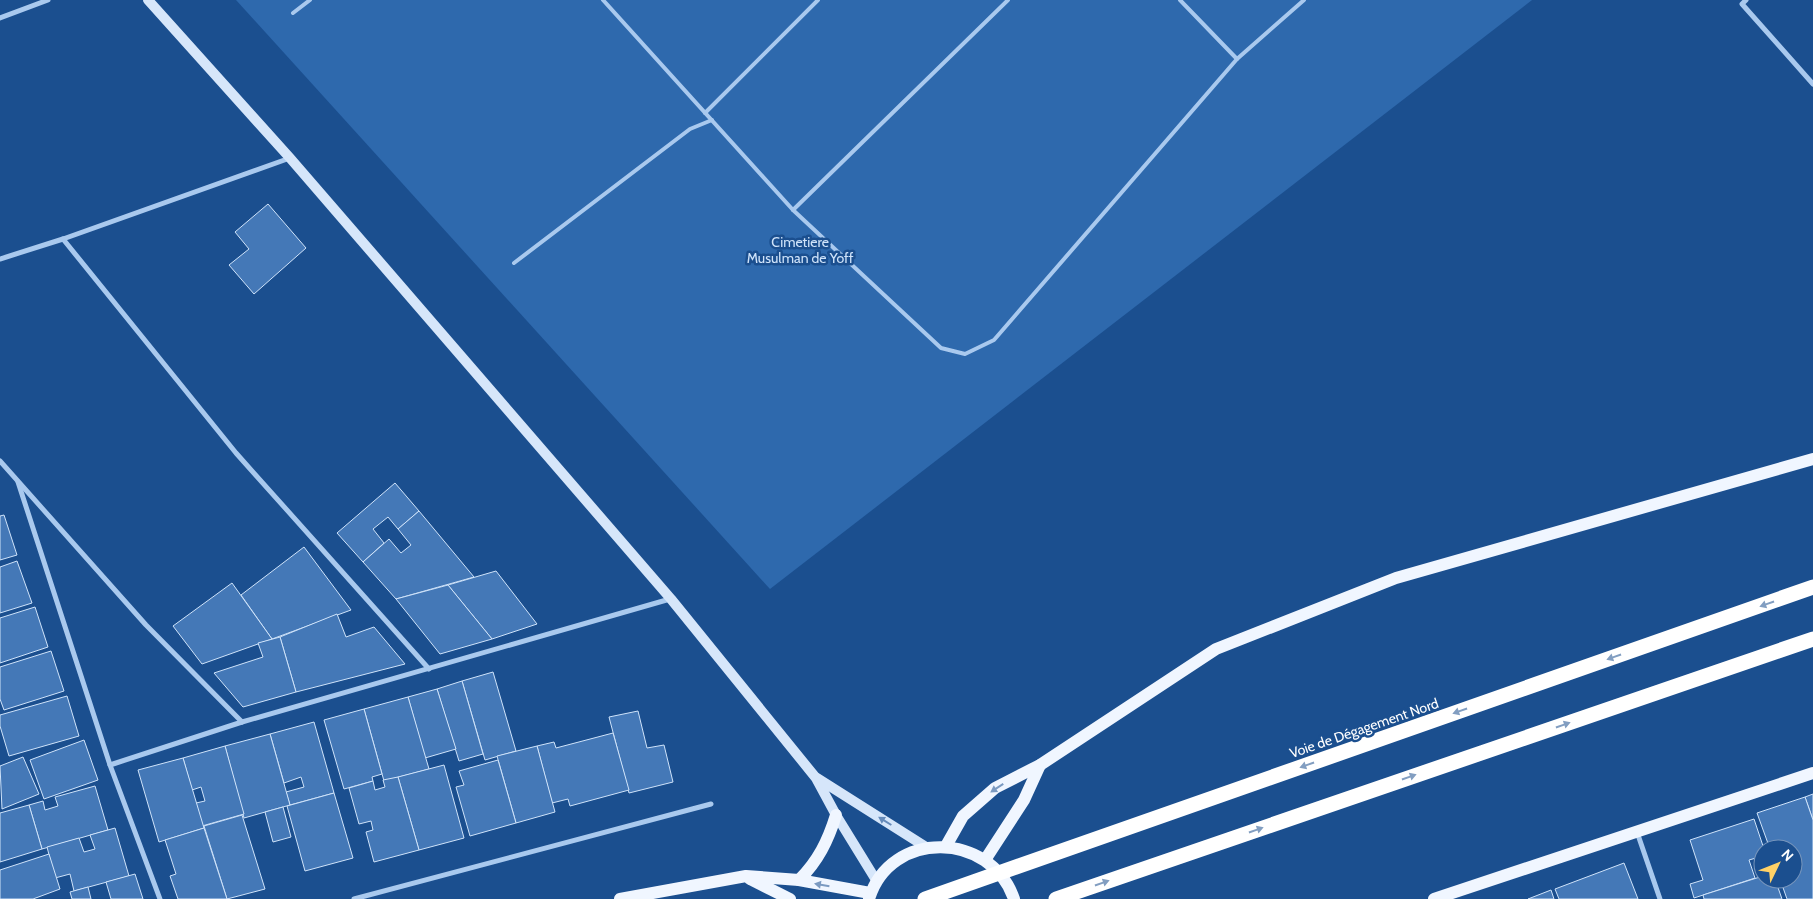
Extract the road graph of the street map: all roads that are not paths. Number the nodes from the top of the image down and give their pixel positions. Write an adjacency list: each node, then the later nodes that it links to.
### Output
1 (48, 0): 11 (street)
2 (148, 0): 16 (street)
3 (310, 0): 10 (lane)
4 (603, 0): 14 (lane)
5 (818, 0): 14 (lane)
6 (1008, 0): 17 (lane)
7 (1180, 0): 12 (lane)
8 (1304, 0): 12 (lane)
9 (1746, 0): 13 (street)
10 (293, 13)
11 (0, 18)
12 (1237, 59): 17 (lane)
13 (1813, 84)
14 (705, 113): 15 (lane)
15 (712, 120): 17 (lane); 20 (lane)
16 (290, 158): 18 (street); 25 (street)
17 (793, 210)
18 (62, 240): 19 (street); 27 (street)
19 (0, 259)
20 (514, 263)
21 (1813, 459): 30 (main road)
22 (0, 461): 23 (street)
23 (18, 482): 28 (street); 29 (street)
24 (1813, 587): 47 (highway, Voie de Dégagement Nord, one-way to 47, bridge)
25 (671, 599): 27 (street); 32 (street)
26 (1813, 639): 49 (highway, one-way to 26)
27 (429, 669): 28 (street)
28 (242, 722): 29 (street)
29 (110, 765): 43 (street)
30 (1040, 765): 36 (main road, one-way to 36); 38 (main road)
31 (1813, 773): 35 (main road)
32 (816, 778): 34 (street); 37 (street, one-way to 32)
33 (711, 804): 44 (street)
34 (836, 815): 40 (main road); 41 (street)
35 (1636, 832): 50 (main road); 51 (street)
36 (946, 846): 37 (main road); 38 (main road)
37 (926, 847): 41 (main road)
38 (985, 860): 48 (main road)
39 (746, 876): 40 (main road); 45 (main road); 46 (main road)
40 (799, 880): 42 (main road, one-way to 40)
41 (876, 880): 42 (main road)
42 (869, 896)
43 (160, 899)
44 (354, 899)
45 (620, 899)
46 (790, 899)
47 (925, 899)
48 (1014, 899)
49 (1056, 899)
50 (1434, 899)
51 (1660, 899)

